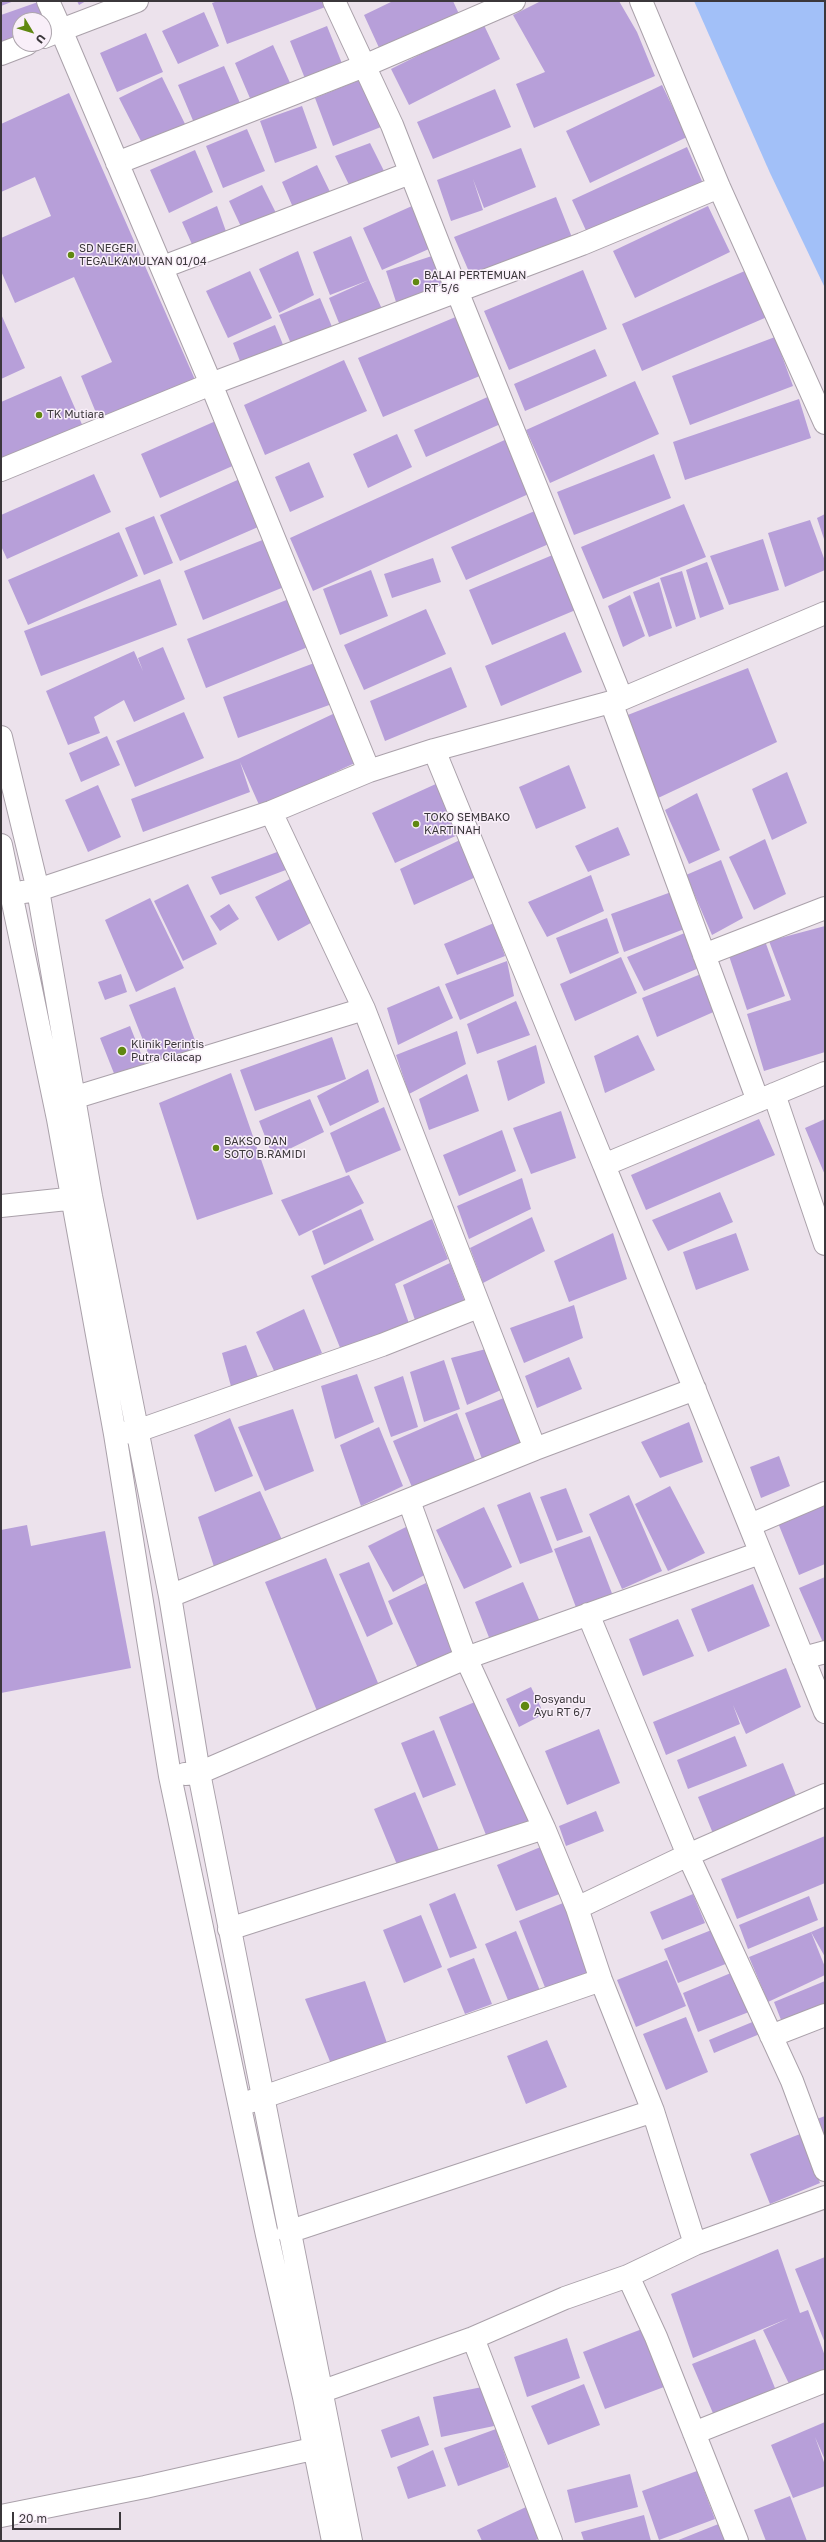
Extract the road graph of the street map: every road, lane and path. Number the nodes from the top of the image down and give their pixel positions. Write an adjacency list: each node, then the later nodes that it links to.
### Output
1 (48, 1): 6 (street)
2 (137, 1): 7 (street)
3 (334, 1): 10 (street)
4 (514, 1): 10 (street)
5 (641, 1): 13 (street)
6 (49, 12)
7 (52, 34): 11 (street)
8 (12, 50): 9 (street)
9 (1, 54)
10 (364, 66): 11 (street); 12 (street)
11 (117, 163): 14 (street)
12 (410, 173): 14 (street); 15 (street)
13 (719, 187): 15 (street); 17 (street)
14 (163, 268): 16 (street)
15 (457, 291): 16 (street); 20 (street)
16 (212, 384): 18 (street); 23 (street)
17 (825, 423)
18 (1, 470)
19 (825, 612): 20 (street)
20 (616, 700): 22 (street); 29 (street)
21 (1, 737): 26 (street)
22 (434, 750): 23 (street); 34 (street)
23 (369, 771): 24 (street)
24 (271, 812): 26 (street); 30 (street)
25 (1, 845): 27 (street)
26 (38, 890): 27 (street); 32 (street)
27 (13, 893): 35 (street)
28 (825, 908): 29 (street)
29 (704, 955): 33 (street)
30 (364, 1009): 32 (street); 38 (street)
31 (825, 1073): 33 (street)
32 (73, 1098): 35 (street)
33 (766, 1098): 34 (street); 37 (street)
34 (604, 1165): 39 (street)
35 (81, 1198): 36 (street); 40 (street); 41 (street)
36 (1, 1206)
37 (825, 1244)
38 (478, 1307): 40 (street); 42 (street)
39 (694, 1389): 42 (street); 45 (street)
40 (137, 1431): 41 (street); 47 (street)
41 (115, 1434): 54 (street)
42 (535, 1449): 44 (street)
43 (825, 1493): 45 (street)
44 (409, 1501): 47 (street); 50 (street)
45 (750, 1525): 46 (street)
46 (760, 1553): 48 (street); 51 (street)
47 (170, 1596): 53 (street)
48 (588, 1614): 50 (street); 57 (street)
49 (825, 1652): 51 (street)
50 (466, 1658): 53 (street); 56 (street)
51 (803, 1658): 52 (street)
52 (825, 1712)
53 (199, 1773): 54 (street); 59 (street)
54 (170, 1776): 64 (street)
55 (825, 1795): 57 (street)
56 (544, 1828): 58 (street); 59 (street)
57 (688, 1856): 58 (street); 62 (street)
58 (577, 1908): 60 (street)
59 (229, 1929): 63 (street)
60 (601, 1980): 63 (street); 65 (street)
61 (825, 2015): 62 (street)
62 (771, 2036): 66 (street)
63 (264, 2098): 64 (street); 68 (street)
64 (239, 2104): 73 (street)
65 (653, 2111): 68 (street); 69 (street)
66 (825, 2170)
67 (825, 2197): 69 (street)
68 (288, 2232): 73 (street)
69 (695, 2244): 70 (street)
70 (628, 2276): 71 (street); 74 (street)
71 (473, 2338): 73 (street); 79 (street)
72 (825, 2381): 74 (street)
73 (312, 2396): 75 (street)
74 (694, 2433): 80 (street)
75 (323, 2446): 76 (street); 77 (street); 78 (street)
76 (1, 2516)
77 (333, 2541)
78 (350, 2541)
79 (551, 2541)
80 (737, 2541)

